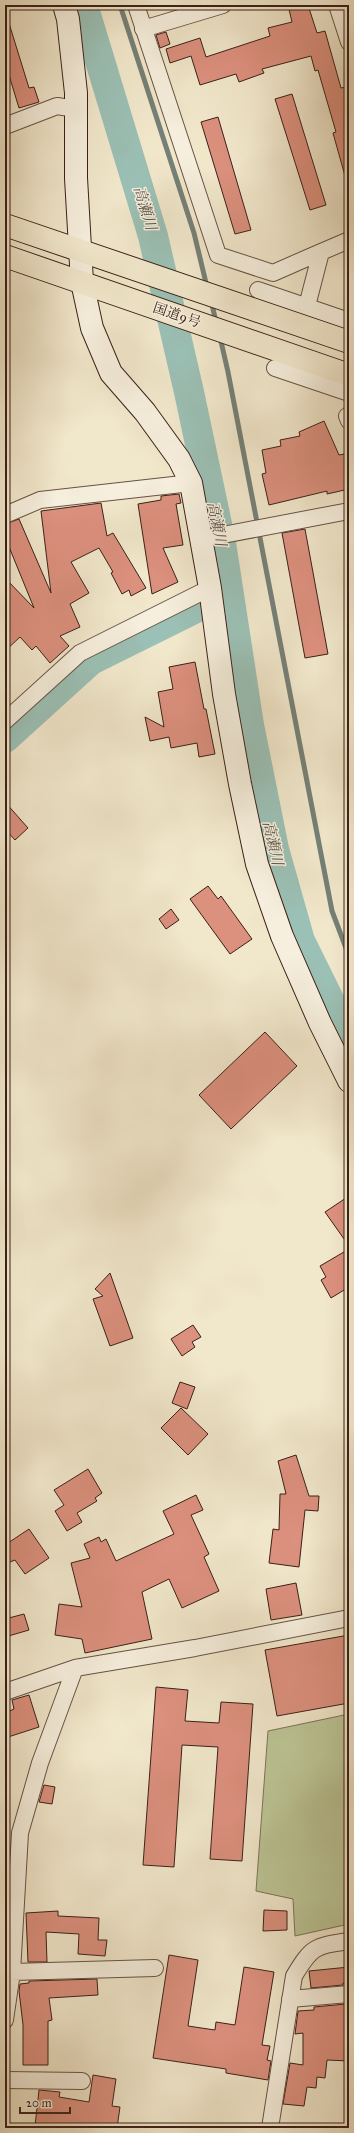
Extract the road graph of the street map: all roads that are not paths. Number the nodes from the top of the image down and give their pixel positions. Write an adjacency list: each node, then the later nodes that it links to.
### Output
1 (64, 5): 7 (street)
2 (136, 5): 5 (street)
3 (223, 5): 5 (street)
4 (337, 5): 6 (street)
5 (143, 29): 12 (street)
6 (349, 42)
7 (76, 109): 8 (street); 11 (street)
8 (5, 126)
9 (5, 225): 11 (highway, 国道9号)
10 (349, 240): 12 (street)
11 (80, 251): 14 (street); 17 (highway, 国道9号)
12 (321, 252): 16 (street)
13 (5, 256): 14 (highway, 国道9号)
14 (82, 282): 20 (highway, 国道9号); 23 (street)
15 (258, 290): 16 (street)
16 (302, 305): 17 (street); 18 (street)
17 (268, 315): 19 (highway, 国道9号)
18 (349, 321)
19 (349, 342)
20 (282, 361): 21 (highway, 国道9号); 22 (street)
21 (349, 375)
22 (349, 393)
23 (191, 483): 25 (street); 26 (street)
24 (349, 511): 26 (street)
25 (5, 515)
26 (202, 539): 27 (street)
27 (210, 588): 28 (street); 29 (street)
28 (5, 721)
29 (349, 1081)
30 (349, 1618): 31 (street)
31 (75, 1668): 32 (street); 34 (street)
32 (5, 1692)
33 (349, 1941): 37 (street)
34 (10, 1966): 35 (street); 38 (street)
35 (155, 1968)
36 (349, 1994): 37 (street)
37 (290, 1999): 41 (street)
38 (5, 2020)
39 (5, 2080): 40 (street)
40 (82, 2080)
41 (270, 2128)

